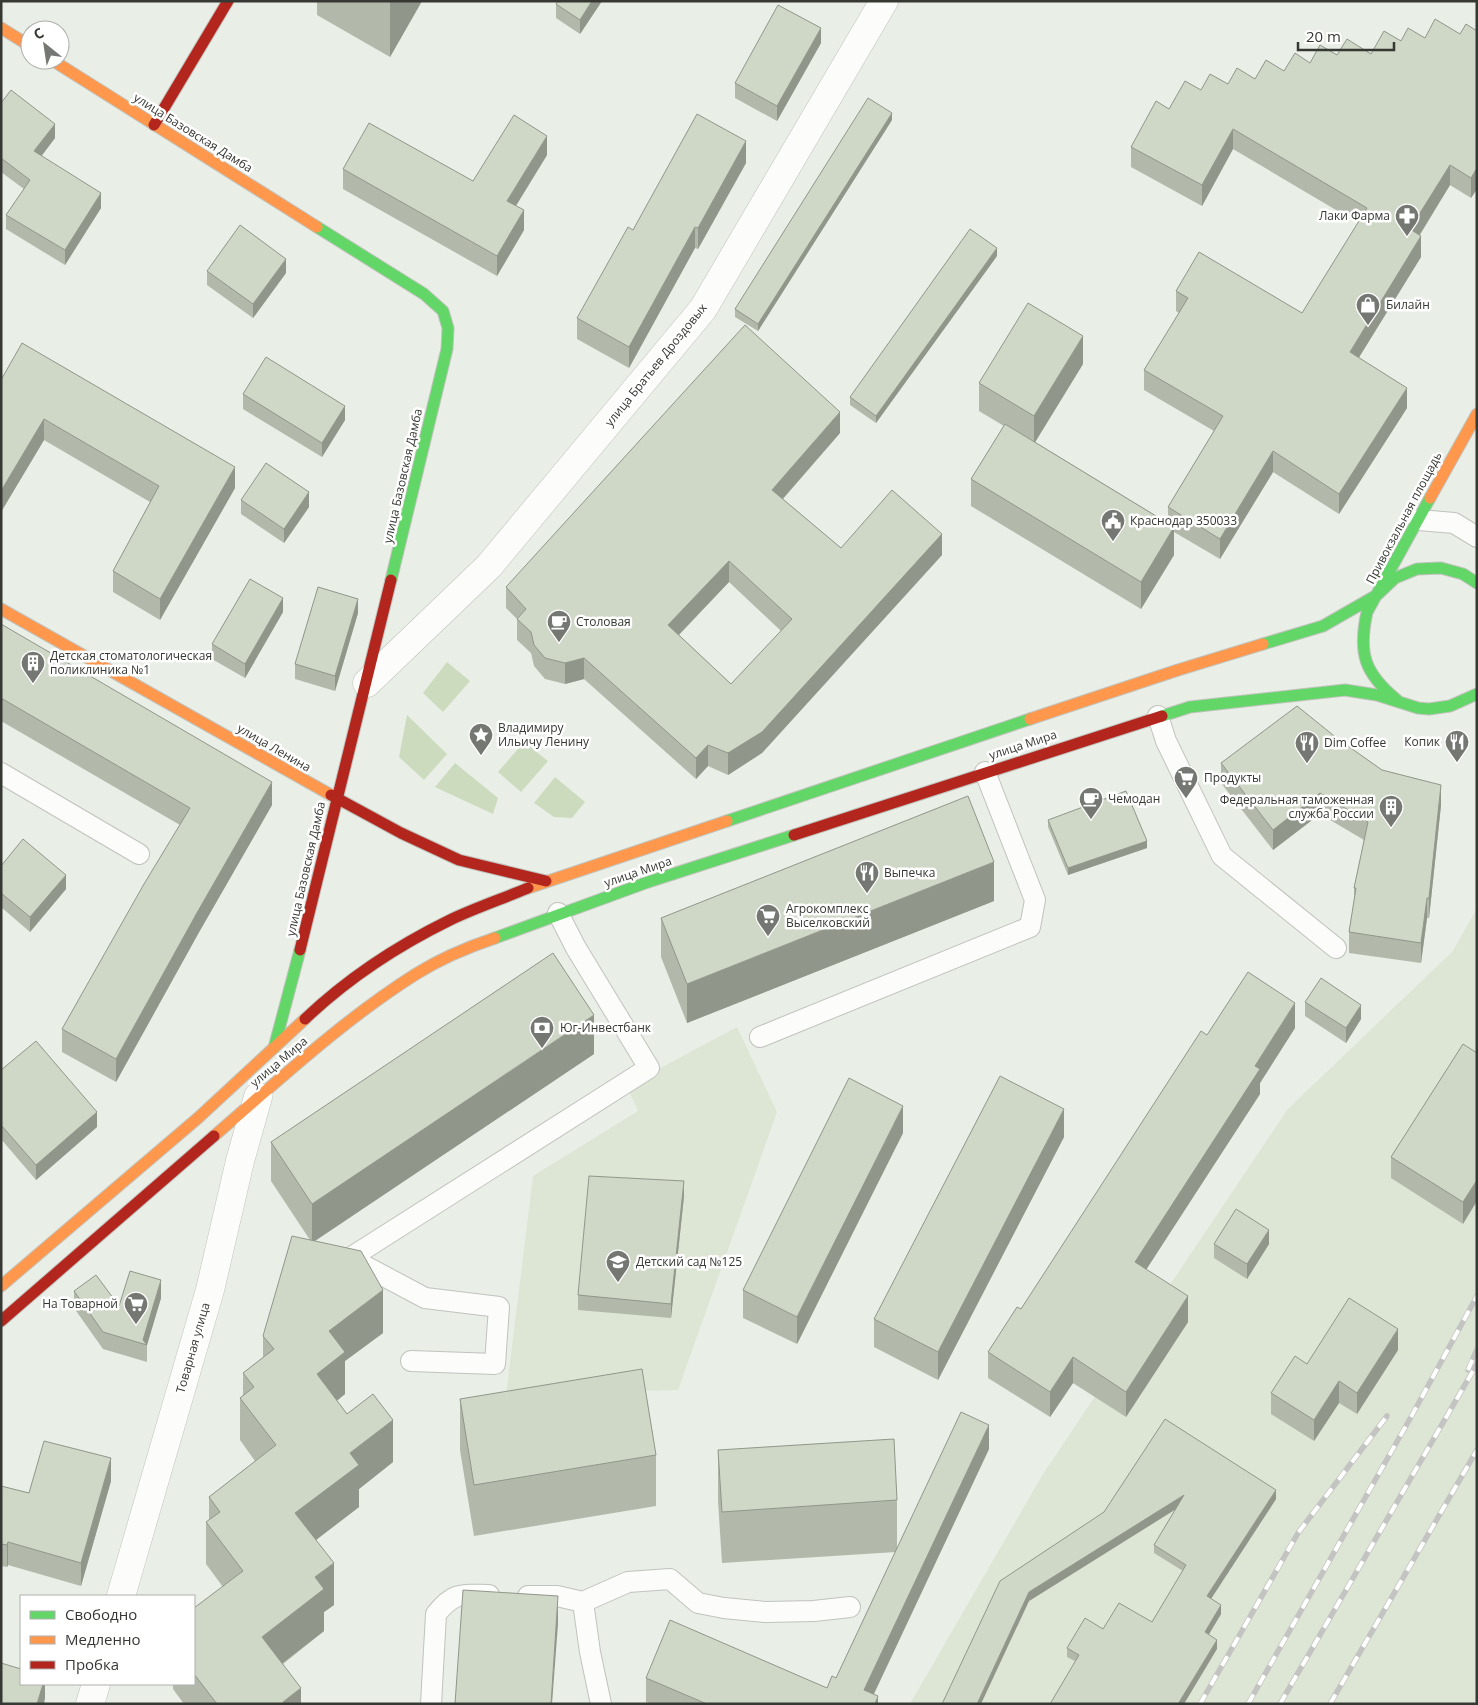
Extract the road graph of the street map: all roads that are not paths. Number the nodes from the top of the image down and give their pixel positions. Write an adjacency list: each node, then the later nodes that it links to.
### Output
1 (228, 1): 6 (main road)
2 (884, 1): 13 (street, улица Братьев Дроздовых)
3 (1, 28): 4 (main road)
4 (20, 40)
5 (68, 70): 6 (main road, улица Базовская Дамба)
6 (154, 125): 13 (main road, улица Базовская Дамба)
7 (1477, 414): 8 (main road, Привокзальная площадь)
8 (1419, 520): 9 (lane); 11 (main road, Привокзальная площадь)
9 (1477, 538)
10 (1477, 584): 11 (main road, Привокзальная площадь)
11 (1377, 595): 15 (main road); 21 (main road, улица Мира)
12 (1, 609): 19 (main road, улица Ленина)
13 (367, 683): 19 (main road, улица Базовская Дамба)
14 (1477, 694): 15 (main road)
15 (1396, 700): 16 (main road, улица Мира)
16 (1158, 716): 17 (main road, улица Мира); 23 (lane)
17 (985, 772): 22 (main road, улица Мира); 24 (lane)
18 (1, 773): 20 (lane)
19 (337, 799): 21 (main road, улица Ленина); 25 (main road, улица Базовская Дамба)
20 (139, 854)
21 (546, 881): 25 (main road, улица Мира)
22 (558, 913): 26 (main road, улица Мира); 29 (lane)
23 (1336, 948)
24 (760, 1037)
25 (274, 1046): 26 (main road, улица Базовская Дамба); 27 (main road, улица Мира)
26 (263, 1083): 28 (main road, улица Мира); 30 (street, Товарная улица)
27 (1, 1286)
28 (1, 1321)
29 (411, 1361)
30 (121, 1595)
31 (583, 1602): 32 (lane); 35 (lane); 36 (lane)
32 (850, 1607)
33 (96, 1685): 34 (street)
34 (90, 1704)
35 (431, 1704)
36 (601, 1704)

